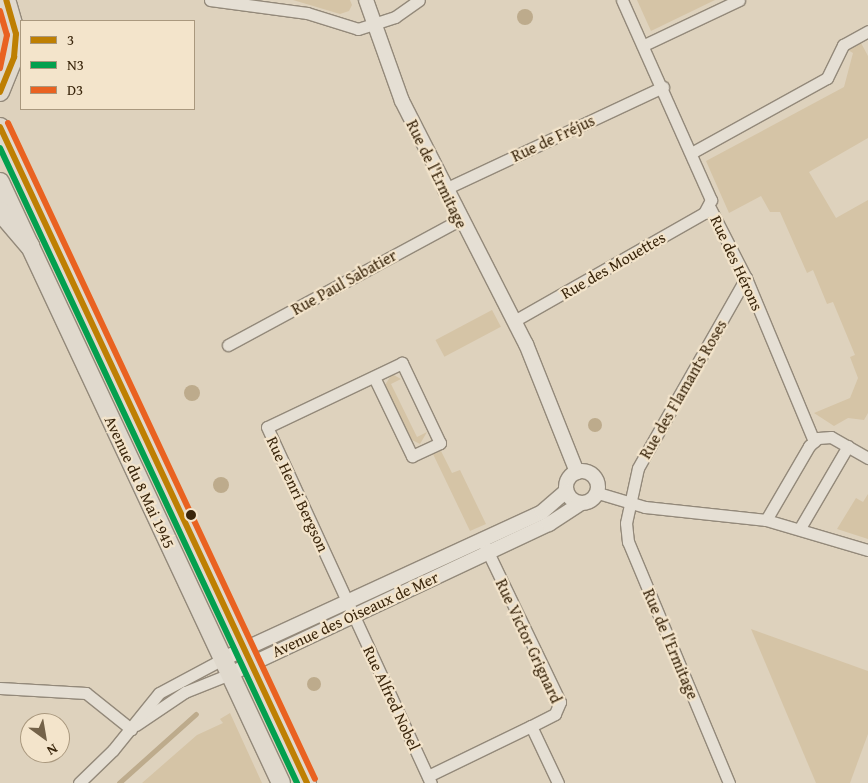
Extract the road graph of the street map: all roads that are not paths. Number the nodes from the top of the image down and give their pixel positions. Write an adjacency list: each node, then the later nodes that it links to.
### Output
1 (6, 0): 11 (main road)
2 (210, 0): 7 (street)
3 (366, 0): 7 (street, Rue de l'Ermitage)
4 (419, 0): 7 (street)
5 (622, 0): 9 (street, Rue des Hérons)
6 (739, 0): 9 (street)
7 (374, 25): 15 (street, Rue de l'Ermitage)
8 (868, 31): 13 (street)
9 (644, 44): 10 (street, Rue des Hérons)
10 (663, 87): 13 (street, Rue des Hérons); 15 (street, Rue de Fréjus)
11 (0, 92)
12 (0, 127): 39 (main road, Avenue du 8 Mai 1945)
13 (693, 152): 16 (street, Rue des Hérons)
14 (0, 182): 19 (main road, Avenue du 8 Mai 1945)
15 (444, 190): 18 (street, Rue de l'Ermitage)
16 (709, 206): 20 (street, Rue des Hérons); 21 (street, Rue des Mouettes)
17 (0, 210): 19 (highway)
18 (459, 220): 21 (street, Rue de l'Ermitage); 22 (street, Rue Paul Sabatier)
19 (29, 245): 40 (main road, Avenue du 8 Mai 1945)
20 (746, 278): 24 (street, Rue des Hérons); 33 (street, Rue des Flamants Roses)
21 (514, 321): 29 (street, Rue de l'Ermitage)
22 (228, 345)
23 (374, 377): 23 (street, Rue Henri Bergson); 38 (street, Rue Henri Bergson)
24 (804, 418): 25 (street); 26 (street, Rue des Hérons)
25 (831, 437): 26 (street); 27 (street)
26 (814, 441): 34 (street)
27 (848, 446): 28 (street); 35 (street)
28 (868, 458)
29 (577, 472): 30 (street); 31 (street)
30 (566, 491): 32 (street); 36 (street, Avenue des Oiseaux de Mer)
31 (598, 492): 32 (street); 33 (street)
32 (581, 503): 36 (street, Avenue des Oiseaux de Mer)
33 (628, 503): 34 (street); 49 (street, Rue de l'Ermitage)
34 (766, 520): 35 (street)
35 (800, 528): 37 (street)
36 (485, 546): 38 (street, Avenue des Oiseaux de Mer); 42 (street, Rue Victor Grignard)
37 (868, 550)
38 (351, 608): 39 (street, Avenue des Oiseaux de Mer); 44 (street, Rue Alfred Nobel)
39 (248, 657): 40 (street, Avenue des Oiseaux de Mer); 47 (main road, Avenue du 8 Mai 1945)
40 (226, 667): 43 (street, Avenue des Oiseaux de Mer); 43 (street, Avenue des Oiseaux de Mer); 46 (main road, Avenue du 8 Mai 1945)
41 (0, 688): 43 (street)
42 (531, 726): 44 (street, Rue Victor Grignard); 48 (street)
43 (131, 729): 45 (street, Avenue des Oiseaux de Mer)
44 (430, 779)
45 (79, 783)
46 (281, 783)
47 (307, 783)
48 (558, 783)
49 (729, 783)

